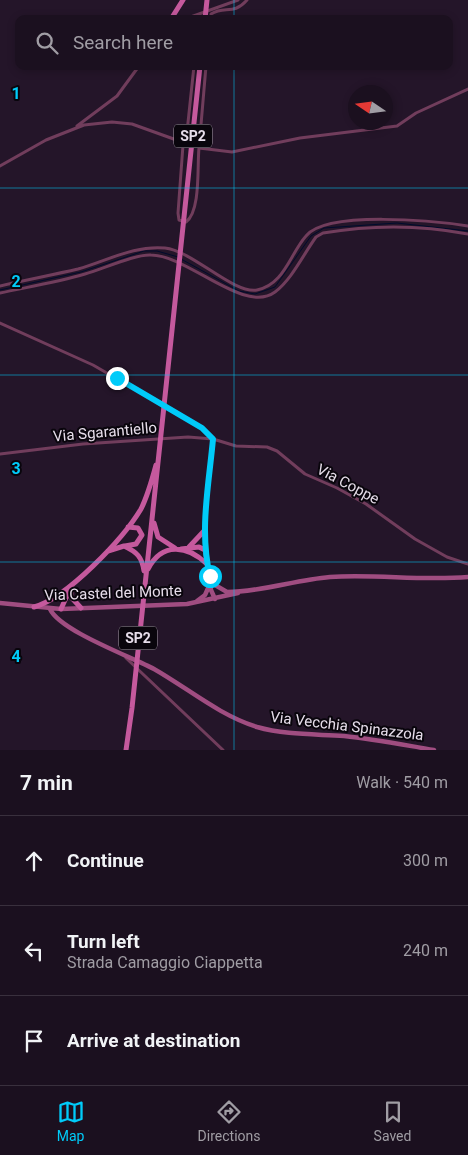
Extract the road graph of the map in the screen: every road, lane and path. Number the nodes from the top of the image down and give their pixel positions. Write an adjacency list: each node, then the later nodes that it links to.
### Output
1 (183, 0): 5 (main road)
2 (207, 0): 7 (main road)
3 (238, 0): 6 (street)
4 (247, 0): 8 (street)
5 (174, 15)
6 (196, 15)
7 (205, 15)
8 (211, 15)
9 (136, 70): 14 (street)
10 (194, 70): 15 (street)
11 (200, 70): 36 (main road, SP2)
12 (206, 70): 16 (street)
13 (468, 89): 16 (street)
14 (75, 128): 15 (street); 17 (street)
15 (183, 145): 16 (street)
16 (199, 148)
17 (0, 166)
18 (432, 220): 19 (street); 20 (street); 21 (street)
19 (350, 222): 22 (street); 27 (street)
20 (468, 226)
21 (431, 229): 22 (street); 23 (street)
22 (350, 230): 29 (street)
23 (468, 234)
24 (109, 259): 25 (street); 26 (street); 30 (street)
25 (112, 267): 28 (street); 32 (street)
26 (211, 270): 27 (street); 28 (street)
27 (282, 272): 29 (street)
28 (207, 277): 29 (street)
29 (288, 277)
30 (28, 280): 31 (street); 32 (street)
31 (0, 286)
32 (30, 287): 33 (street)
33 (0, 293)
34 (0, 323): 35 (street)
35 (213, 439): 37 (street, Via Sgarantiello); 40 (street); 47 (street, Via Coppe)
36 (160, 447): 38 (main road, SP2); 39 (main road)
37 (0, 454)
38 (153, 508): 42 (main road); 48 (main road, SP2)
39 (128, 527): 41 (main road); 45 (main road)
40 (204, 531): 43 (main road); 44 (street)
41 (124, 546): 45 (main road); 48 (main road)
42 (178, 549): 43 (main road); 48 (main road)
43 (190, 550): 44 (main road); 46 (main road)
44 (205, 550): 46 (main road)
45 (106, 552): 51 (main road)
46 (207, 564): 50 (main road)
47 (468, 564)
48 (145, 576): 64 (main road, SP2)
49 (468, 577): 52 (main road)
50 (212, 584): 52 (main road); 54 (main road); 56 (main road)
51 (71, 587): 53 (main road); 58 (main road); 60 (main road)
52 (256, 589): 54 (main road, Via Castel del Monte)
53 (60, 595): 57 (main road); 60 (main road)
54 (215, 599): 56 (main road, Via Castel del Monte)
55 (0, 603): 57 (main road, Via Castel del Monte)
56 (192, 603): 58 (main road, Via Castel del Monte)
57 (34, 607): 59 (main road, Via Castel del Monte)
58 (82, 608): 60 (main road, Via Castel del Monte)
59 (50, 609): 60 (main road, Via Castel del Monte); 61 (main road, Via Vecchia Spinazzola)
60 (61, 609)
61 (126, 658): 62 (main road, Via Vecchia Spinazzola); 63 (street)
62 (143, 664): 63 (street); 66 (main road, Via Vecchia Spinazzola)
63 (142, 674): 65 (street)
64 (126, 750)
65 (223, 750)
66 (434, 750)

